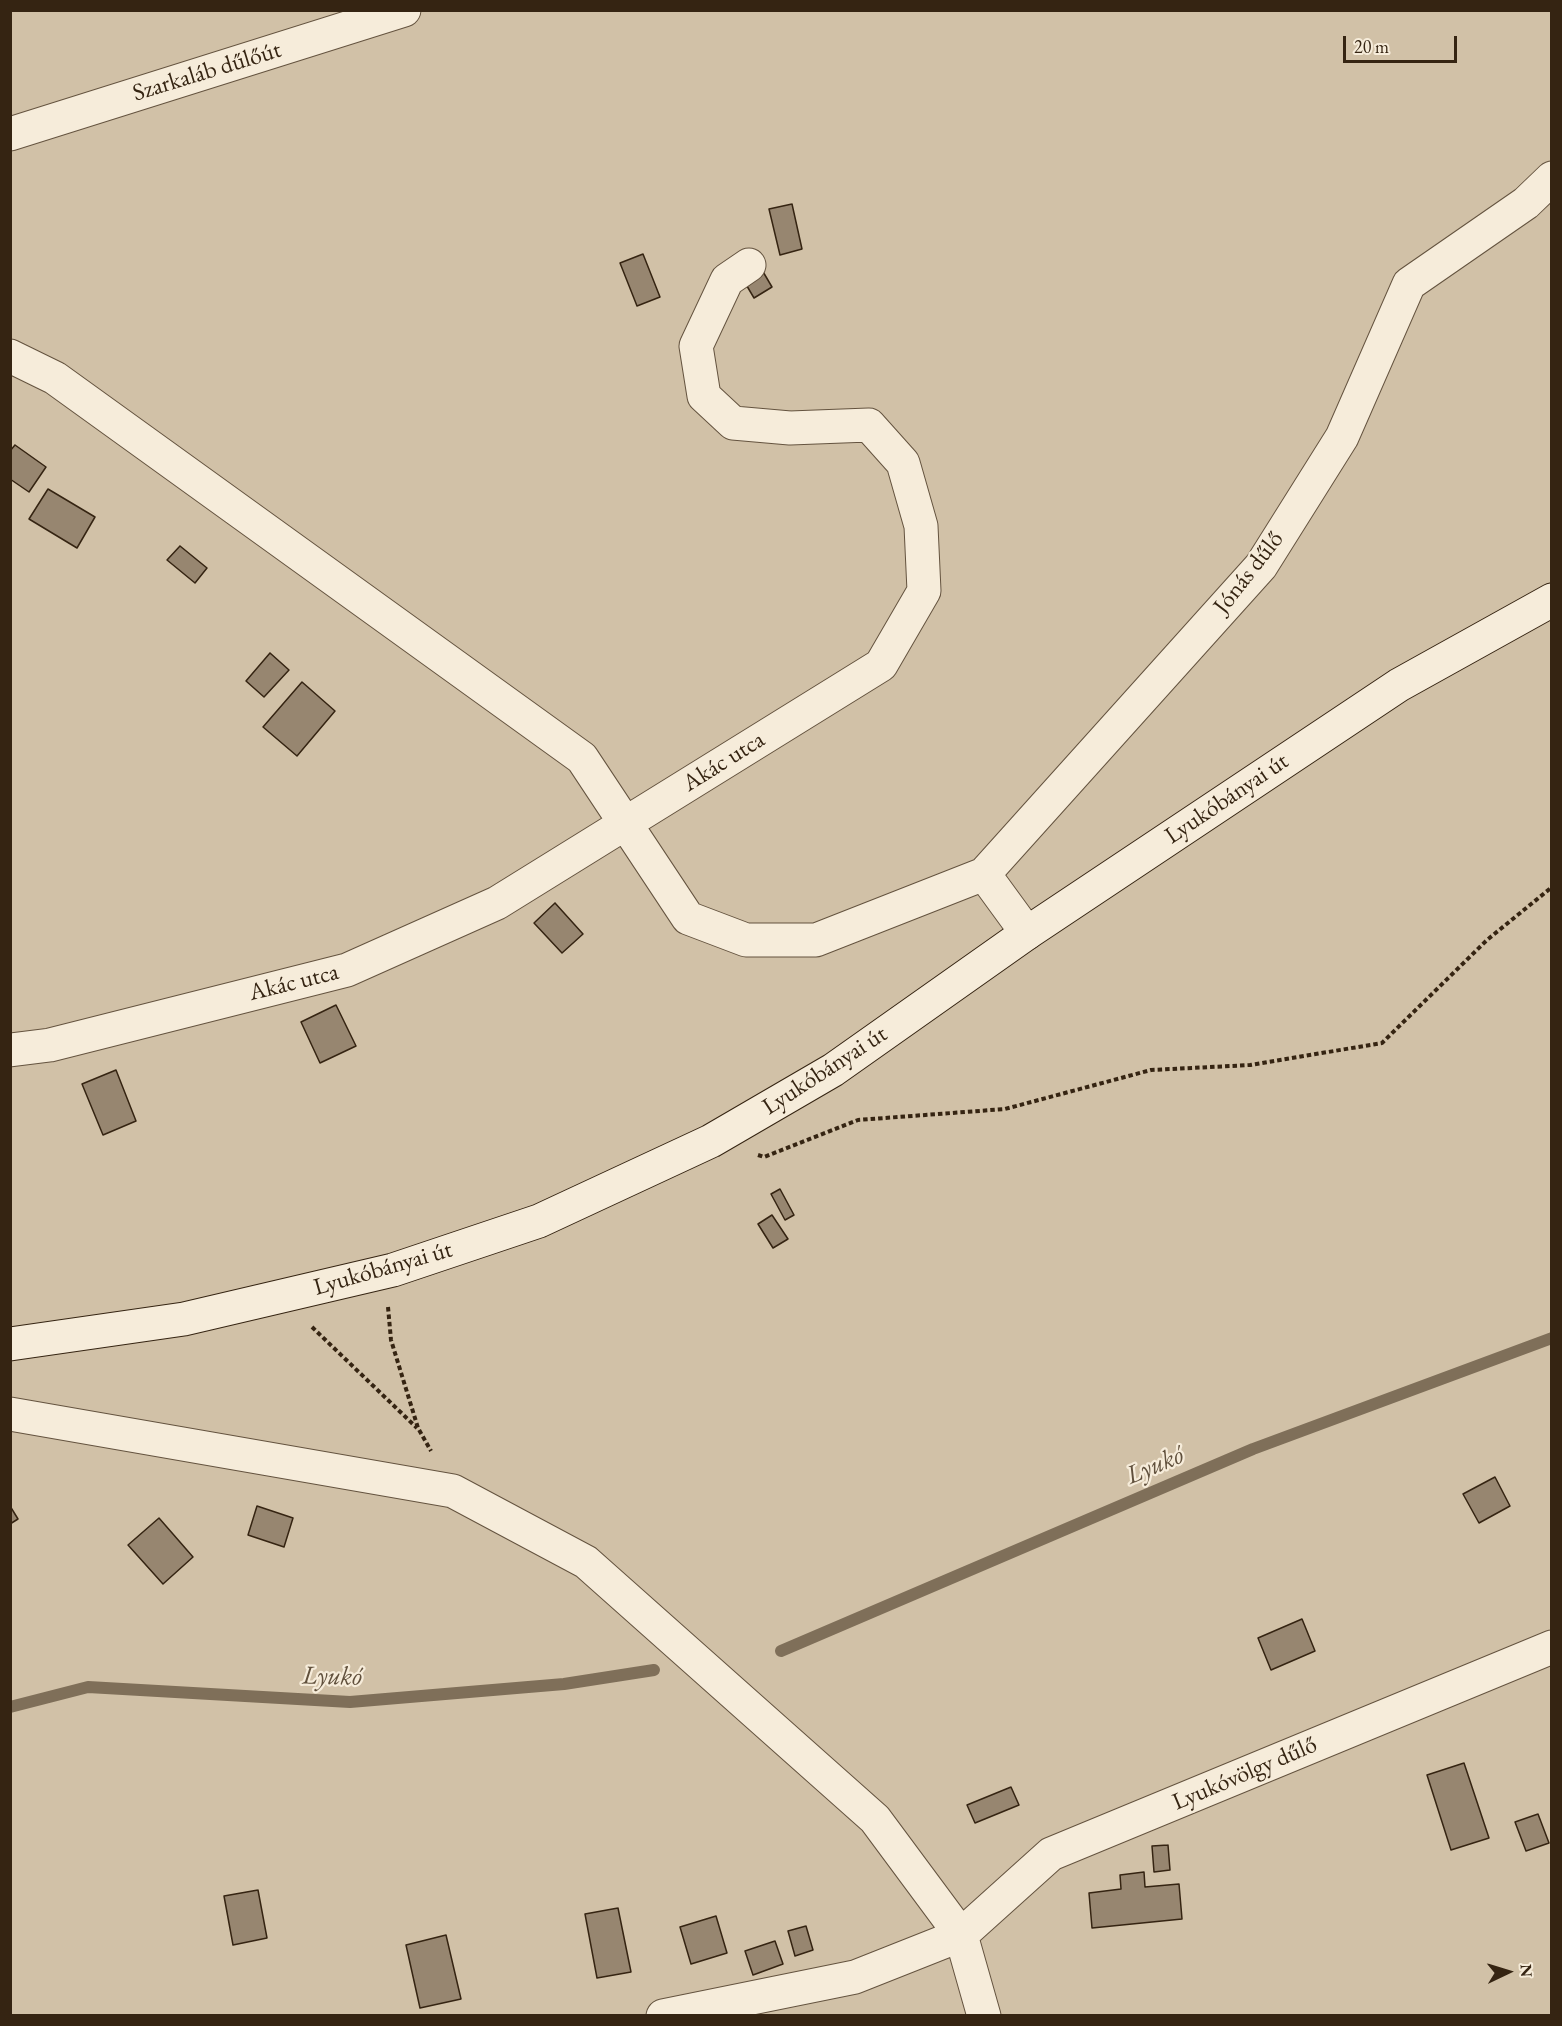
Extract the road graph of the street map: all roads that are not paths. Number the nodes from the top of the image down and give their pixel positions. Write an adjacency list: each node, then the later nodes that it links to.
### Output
1 (404, 10): 2 (street, Szarkaláb dűlőút)
2 (10, 134)
3 (1551, 178): 8 (street, Jónás dűlő)
4 (749, 265): 7 (street, Akác utca)
5 (10, 356): 7 (street)
6 (1551, 600): 9 (street, Lyukóbányai út)
7 (625, 824): 8 (street); 10 (street, Akác utca)
8 (984, 874): 9 (street)
9 (1027, 933): 11 (street, Lyukóbányai út)
10 (10, 1050)
11 (10, 1344)
12 (10, 1414): 14 (street)
13 (1551, 1647): 14 (street, Lyukóvölgy dűlő)
14 (961, 1935): 15 (street, Lyukóvölgy dűlő); 16 (street)
15 (663, 2016)
16 (984, 2016)

